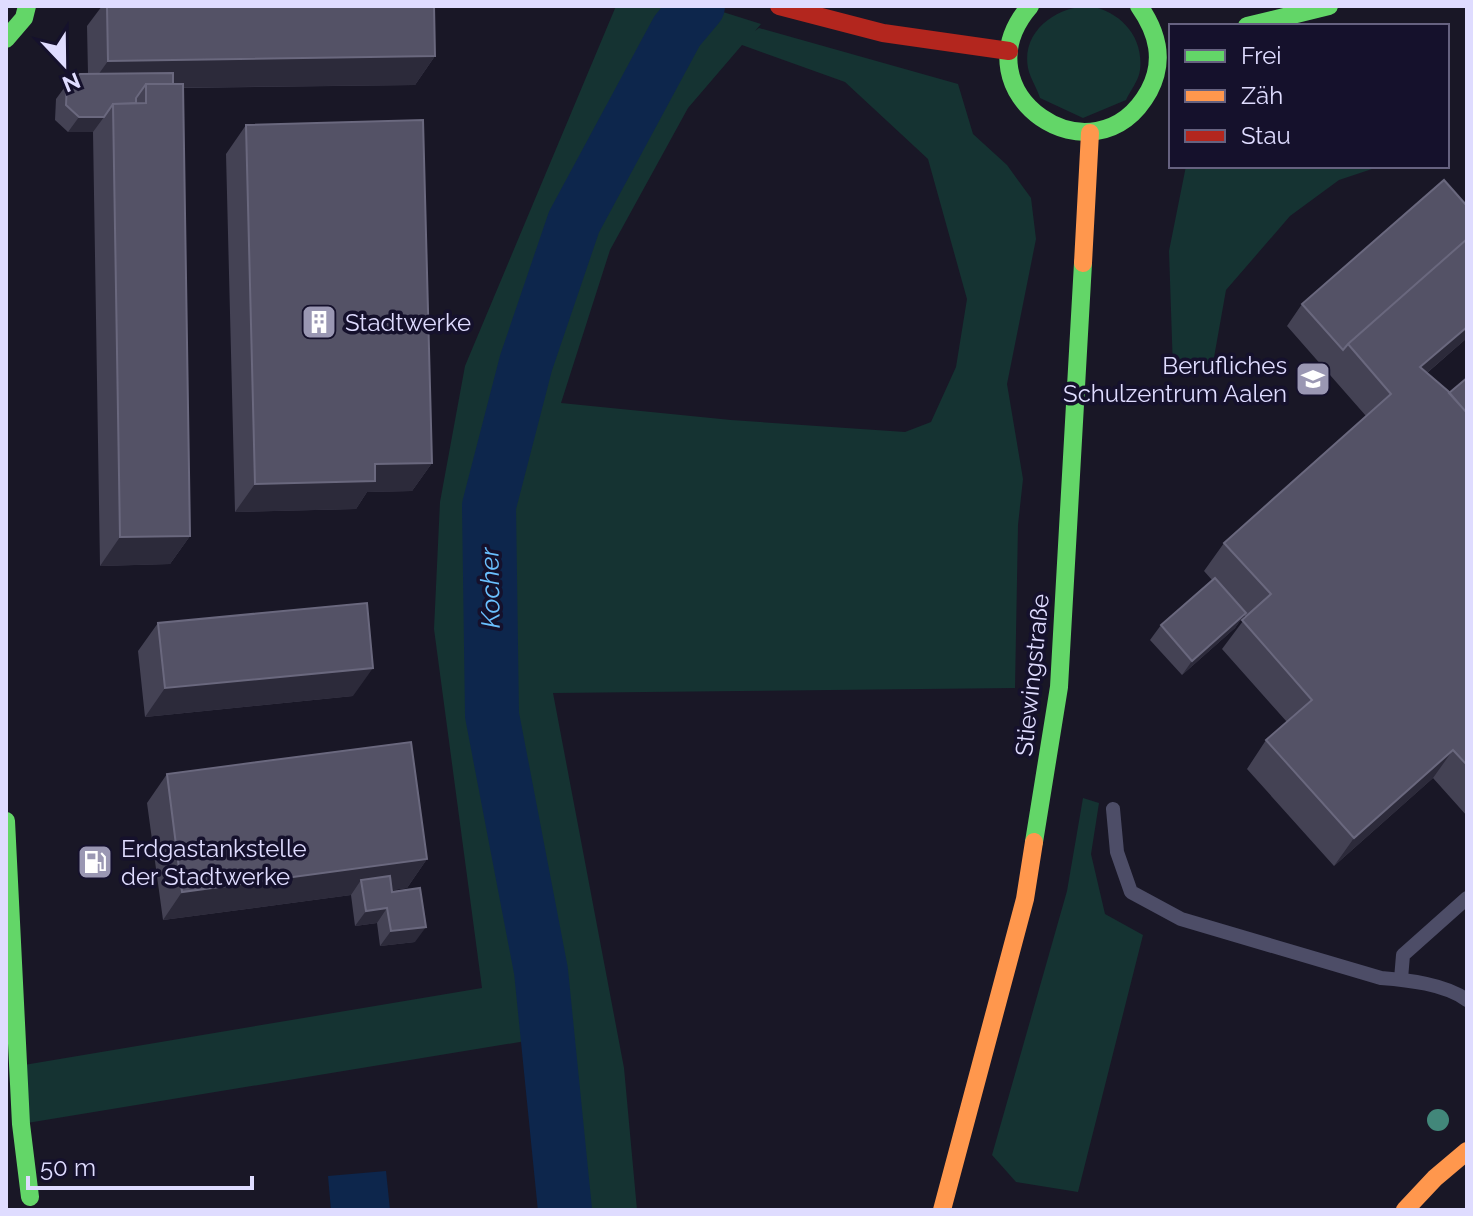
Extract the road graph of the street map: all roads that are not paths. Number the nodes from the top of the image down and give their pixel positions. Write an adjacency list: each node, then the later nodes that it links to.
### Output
1 (27, 6): 7 (main road)
2 (779, 6): 8 (main road)
3 (1030, 6): 8 (main road)
4 (1139, 6): 9 (main road)
5 (1329, 6): 6 (main road)
6 (1255, 24)
7 (6, 39)
8 (1009, 51): 9 (main road)
9 (1090, 133): 17 (main road, Stiewingstraße)
10 (1113, 809): 13 (lane)
11 (6, 821): 16 (main road)
12 (1467, 898): 13 (lane)
13 (1401, 979): 14 (lane)
14 (1467, 1000)
15 (1467, 1151): 18 (main road)
16 (31, 1204)
17 (942, 1210)
18 (1405, 1210)

